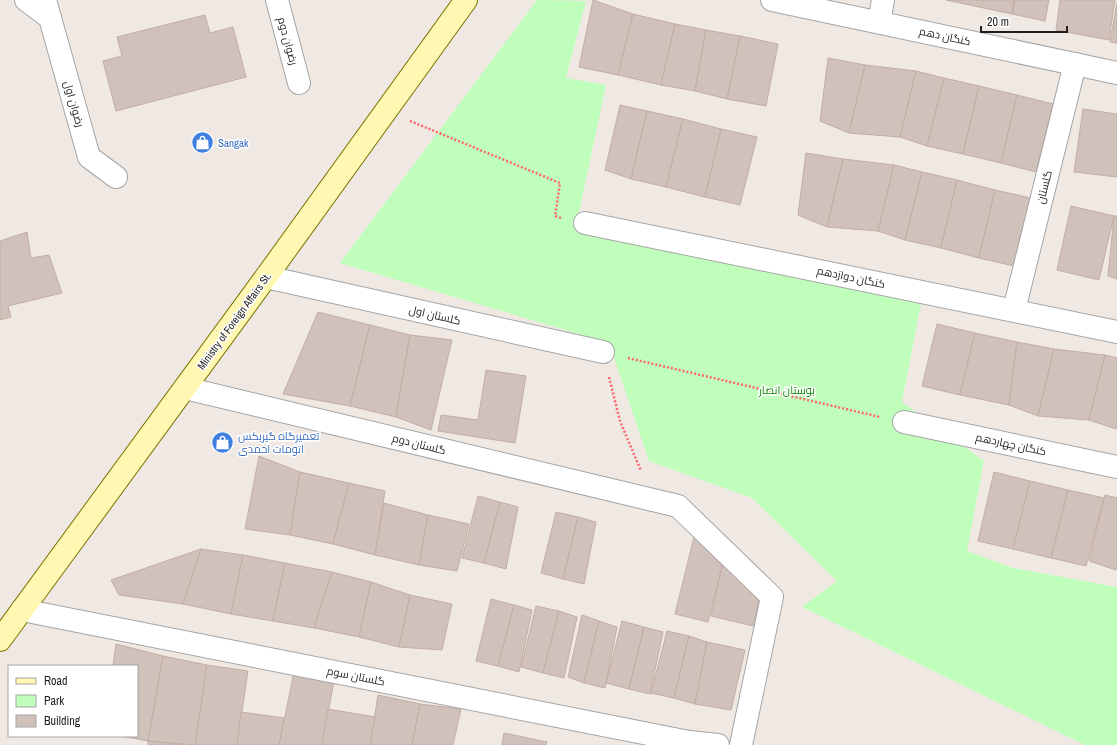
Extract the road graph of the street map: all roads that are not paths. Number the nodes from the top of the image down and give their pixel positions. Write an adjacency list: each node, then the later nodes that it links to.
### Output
1 (26, 0): 6 (street, رضوان اول)
2 (277, 0): 10 (street, رضوان دوم)
3 (466, 0): 13 (main road, Ministry of Foreign Affairs St.)
4 (772, 0): 7 (street, کنگان دهم)
5 (883, 0): 7 (street)
6 (47, 9): 11 (street, رضوان اول)
7 (879, 22): 8 (street, کنگان دهم)
8 (1075, 64): 9 (street, کنگان دهم); 14 (street, گلستان)
9 (1117, 73)
10 (299, 83)
11 (116, 177)
12 (585, 223): 14 (street, کنگان دوازدهم)
13 (266, 277): 16 (street, گلستان اول); 17 (main road, Ministry of Foreign Affairs St.)
14 (1014, 310): 15 (street, کنگان دوازدهم)
15 (1117, 332)
16 (603, 352)
17 (185, 388): 20 (main road, Ministry of Foreign Affairs St.); 24 (street, گلستان دوم)
18 (904, 422): 19 (street, کنگان چهاردهم)
19 (1117, 467)
20 (22, 610): 21 (main road, Ministry of Foreign Affairs St.); 22 (street, گلستان سوم)
21 (0, 640)
22 (689, 743): 23 (street, گلستان سوم)
23 (718, 745)
24 (741, 745)

